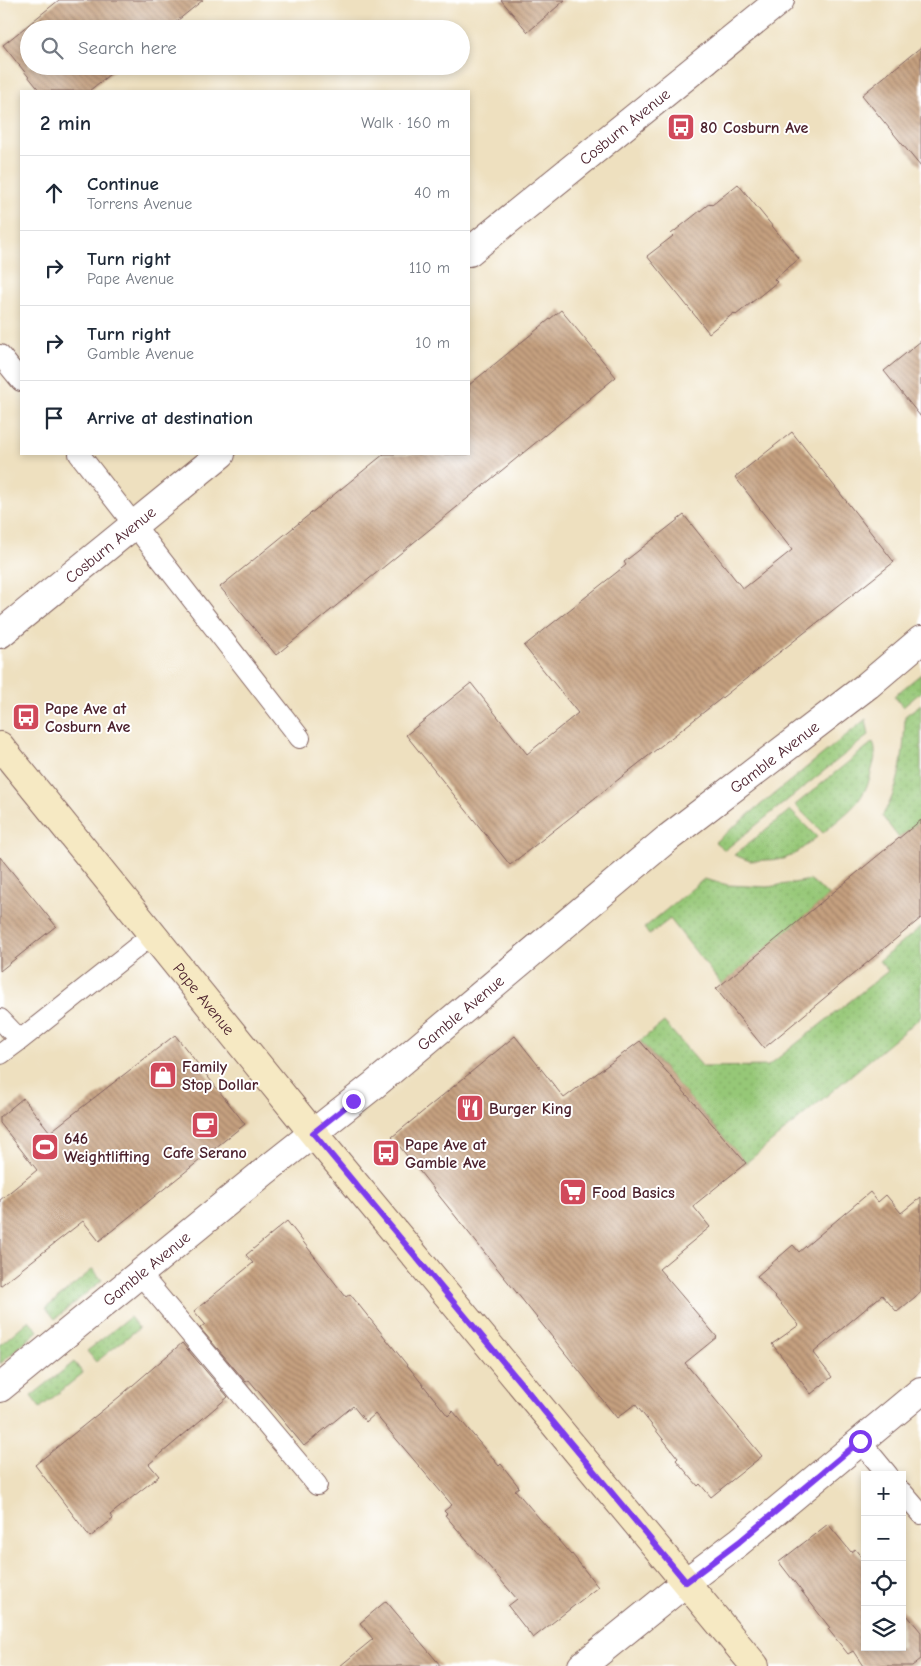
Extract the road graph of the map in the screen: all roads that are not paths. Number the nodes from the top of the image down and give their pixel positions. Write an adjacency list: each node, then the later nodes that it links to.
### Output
1 (780, 0): 2 (street, Cosburn Avenue)
2 (470, 251)
3 (0, 355): 4 (lane)
4 (20, 380)
5 (80, 455): 7 (lane)
6 (219, 455): 7 (street, Cosburn Avenue)
7 (133, 525): 8 (street, Cosburn Avenue); 10 (lane)
8 (0, 634)
9 (921, 640): 16 (street, Gamble Avenue)
10 (300, 738)
11 (0, 746): 12 (main road, Pape Avenue)
12 (152, 935): 14 (lane); 16 (main road, Pape Avenue)
13 (0, 1019): 14 (lane)
14 (20, 1040): 15 (lane)
15 (0, 1053)
16 (313, 1133): 17 (street, Gamble Avenue); 25 (main road, Pape Avenue)
17 (140, 1274): 18 (street, Gamble Avenue); 22 (lane)
18 (0, 1388)
19 (921, 1390): 20 (street)
20 (860, 1441): 21 (lane); 25 (street)
21 (885, 1471)
22 (317, 1485)
23 (906, 1497): 24 (lane)
24 (921, 1514)
25 (686, 1582): 26 (street); 27 (main road, Pape Avenue)
26 (582, 1666)
27 (755, 1666)

